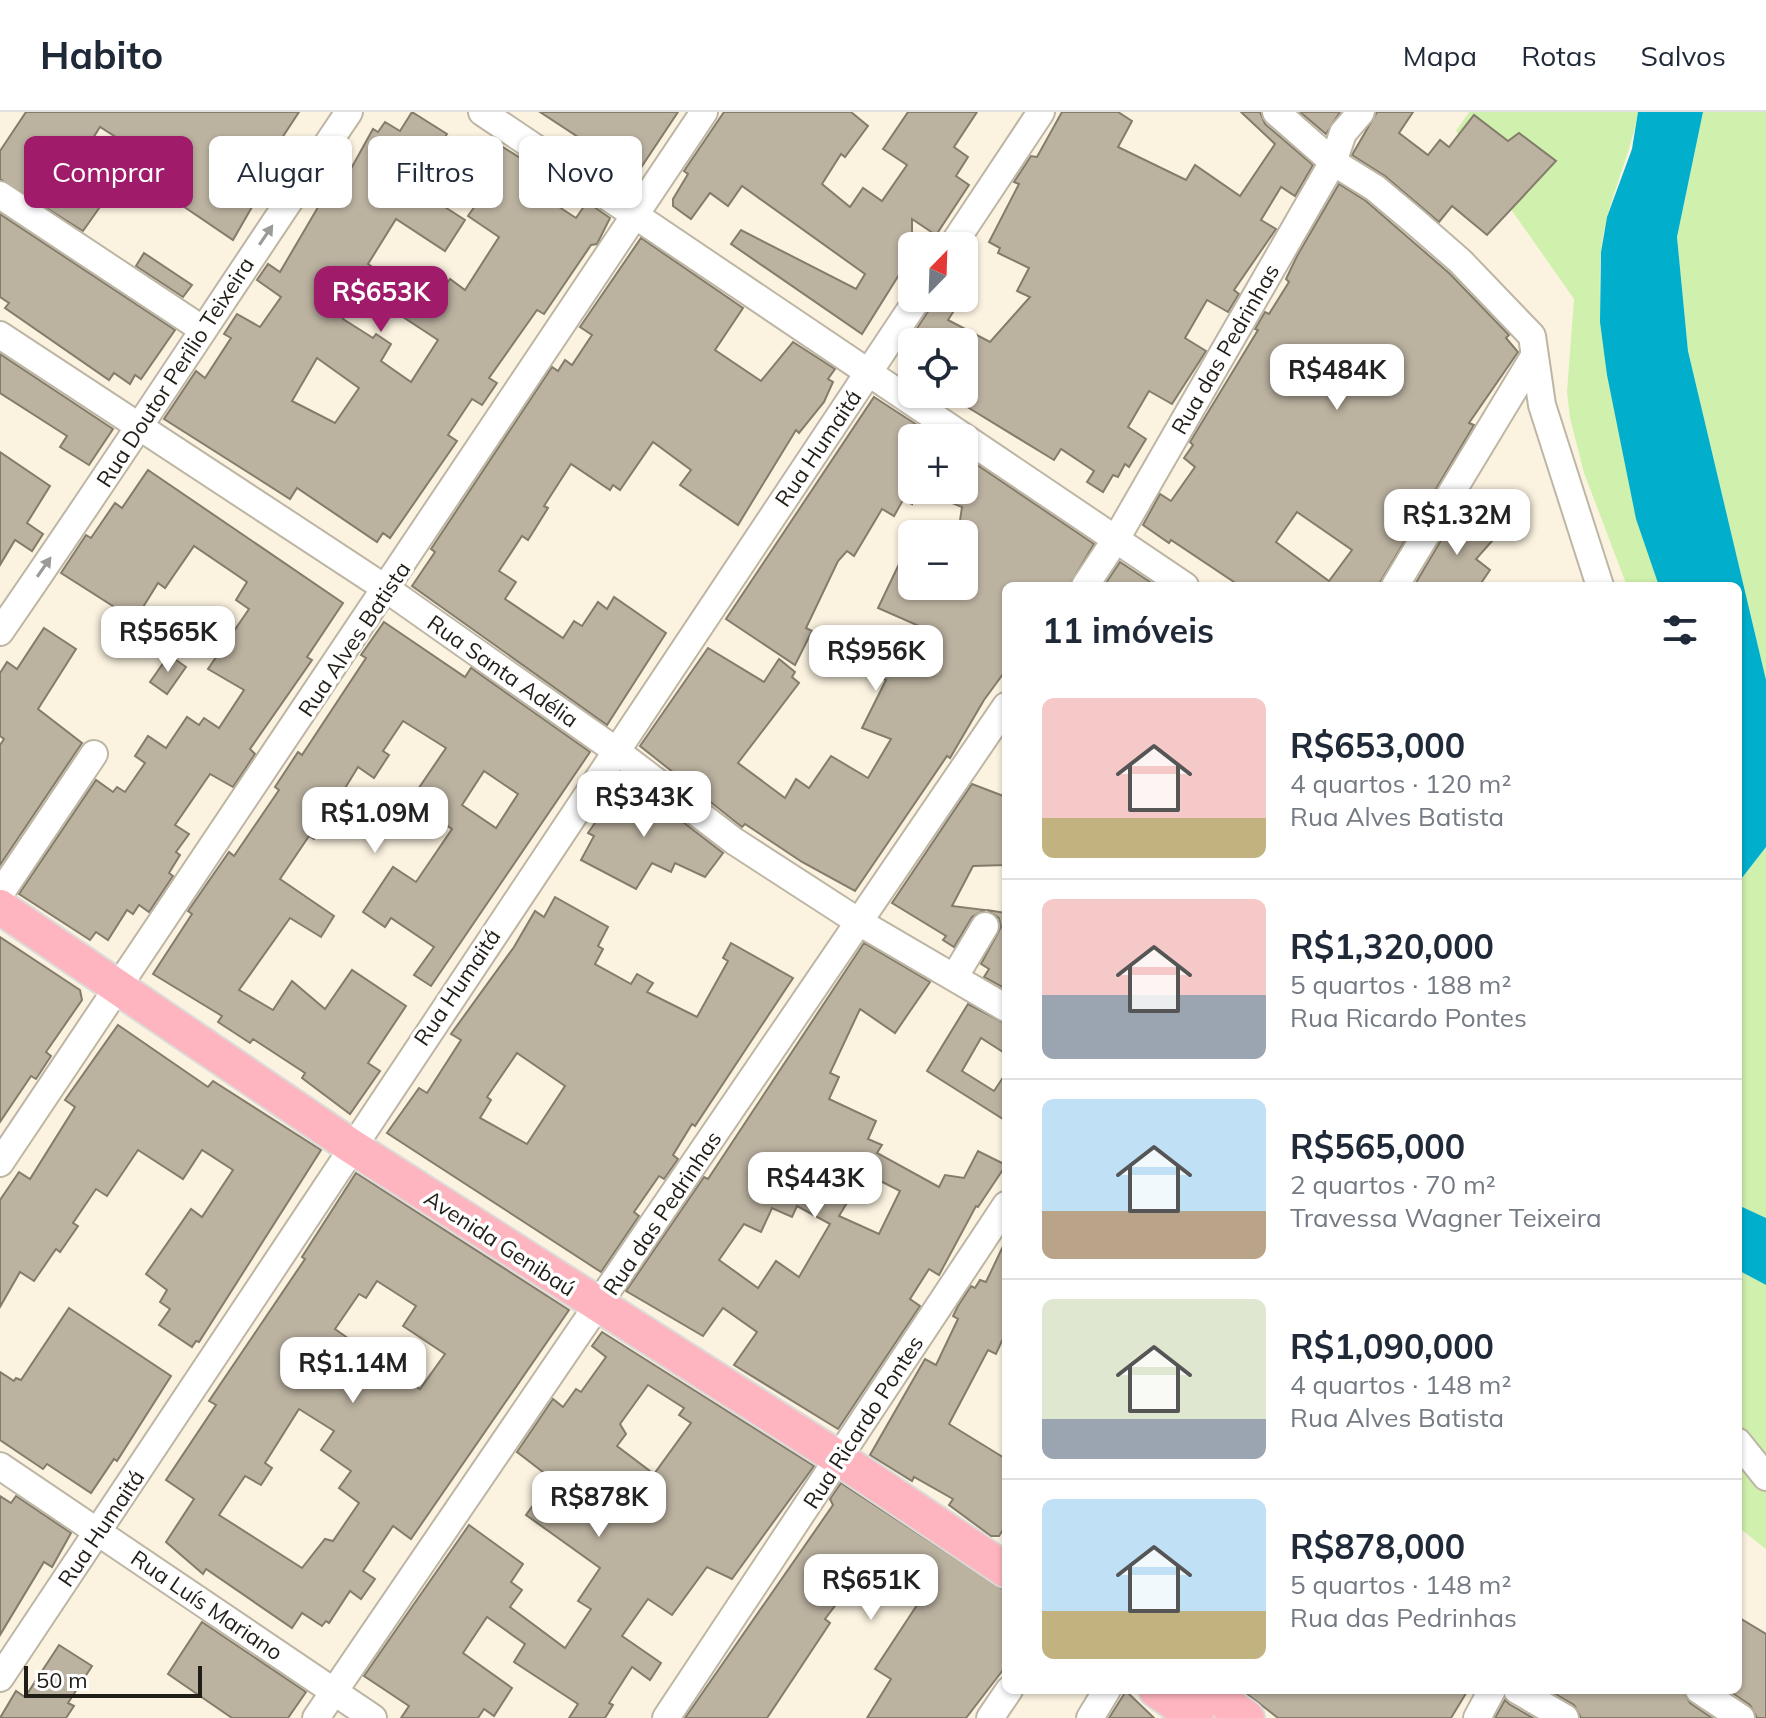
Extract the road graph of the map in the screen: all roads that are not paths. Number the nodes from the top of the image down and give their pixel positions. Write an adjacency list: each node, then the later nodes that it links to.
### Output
1 (349, 112): 12 (street, Rua Doutor Perilio Teixeira, one-way to 1)
2 (482, 112): 9 (street)
3 (704, 112): 9 (street, Rua Alves Batista)
4 (1041, 112): 10 (street)
5 (1276, 112): 7 (street)
6 (1361, 112): 7 (street, Rua das Pedrinhas)
7 (1333, 162): 14 (street); 17 (street, Rua das Pedrinhas)
8 (0, 195): 12 (street)
9 (637, 213): 15 (street); 22 (street, Rua Alves Batista)
10 (961, 232)
11 (909, 312): 15 (street, Rua Humaitá)
12 (202, 329): 16 (street, Rua Doutor Perilio Teixeira)
13 (0, 335): 16 (street, Rua Santa Adélia)
14 (1533, 358): 20 (street); 21 (street)
15 (869, 371): 17 (street); 25 (street, Rua Humaitá)
16 (140, 429): 22 (street, Rua Santa Adélia); 23 (street, Rua Doutor Perilio Teixeira, one-way to 16)
17 (1116, 539): 18 (street, Rua das Pedrinhas); 19 (street)
18 (1088, 582)
19 (1179, 582)
20 (1397, 582)
21 (1599, 582)
22 (388, 590): 25 (street, Rua Santa Adélia); 32 (street, Rua Alves Batista)
23 (0, 632)
24 (1002, 712): 29 (street, Rua das Pedrinhas)
25 (615, 750): 29 (street, Rua Santa Adélia); 34 (street, Rua Humaitá)
26 (94, 754): 27 (street)
27 (0, 894)
28 (0, 907): 32 (main road, Avenida Genibaú)
29 (859, 922): 31 (street, Rua Santa Adélia); 37 (street, Rua das Pedrinhas)
30 (985, 926): 31 (street)
31 (955, 976): 33 (street, Rua Santa Adélia)
32 (117, 985): 34 (main road, Avenida Genibaú); 35 (street, Rua Alves Batista)
33 (1002, 1005)
34 (351, 1146): 37 (main road, Avenida Genibaú); 42 (street, Rua Humaitá)
35 (0, 1163)
36 (1002, 1211): 39 (street, Rua Ricardo Pontes)
37 (598, 1306): 39 (main road, Avenida Genibaú); 45 (street, Rua das Pedrinhas)
38 (1742, 1447): 41 (street)
39 (840, 1459): 43 (main road, Avenida Genibaú); 55 (street, Rua Ricardo Pontes)
40 (0, 1466): 42 (street, Rua Luís Mariano)
41 (1766, 1477)
42 (99, 1532): 44 (street, Rua Humaitá); 45 (street, Rua Luís Mariano)
43 (1002, 1567)
44 (0, 1678)
45 (335, 1691): 53 (street, Rua das Pedrinhas); 54 (street, Rua Luís Mariano)
46 (1006, 1694): 56 (street)
47 (1105, 1694): 57 (street)
48 (1162, 1694): 58 (main road)
49 (1213, 1694): 59 (main road)
50 (1490, 1694): 60 (street)
51 (1524, 1694): 61 (street)
52 (1705, 1694): 62 (street)
53 (316, 1718)
54 (373, 1718)
55 (667, 1718)
56 (990, 1718)
57 (1090, 1718)
58 (1196, 1718)
59 (1247, 1718)
60 (1477, 1718)
61 (1565, 1718)
62 (1741, 1718)

